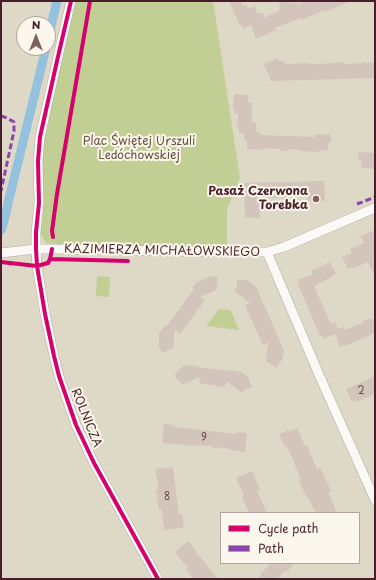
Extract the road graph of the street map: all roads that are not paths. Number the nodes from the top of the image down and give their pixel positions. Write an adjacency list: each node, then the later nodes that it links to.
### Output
1 (71, 1): 3 (street, ROLNICZA)
2 (375, 208): 4 (street, KAZIMIERZA MICHAŁOWSKIEGO)
3 (36, 249): 4 (street, KAZIMIERZA MICHAŁOWSKIEGO); 5 (street, KAZIMIERZA MICHAŁOWSKIEGO); 7 (street, ROLNICZA)
4 (267, 252): 6 (street)
5 (2, 253)
6 (375, 500)
7 (158, 579)

